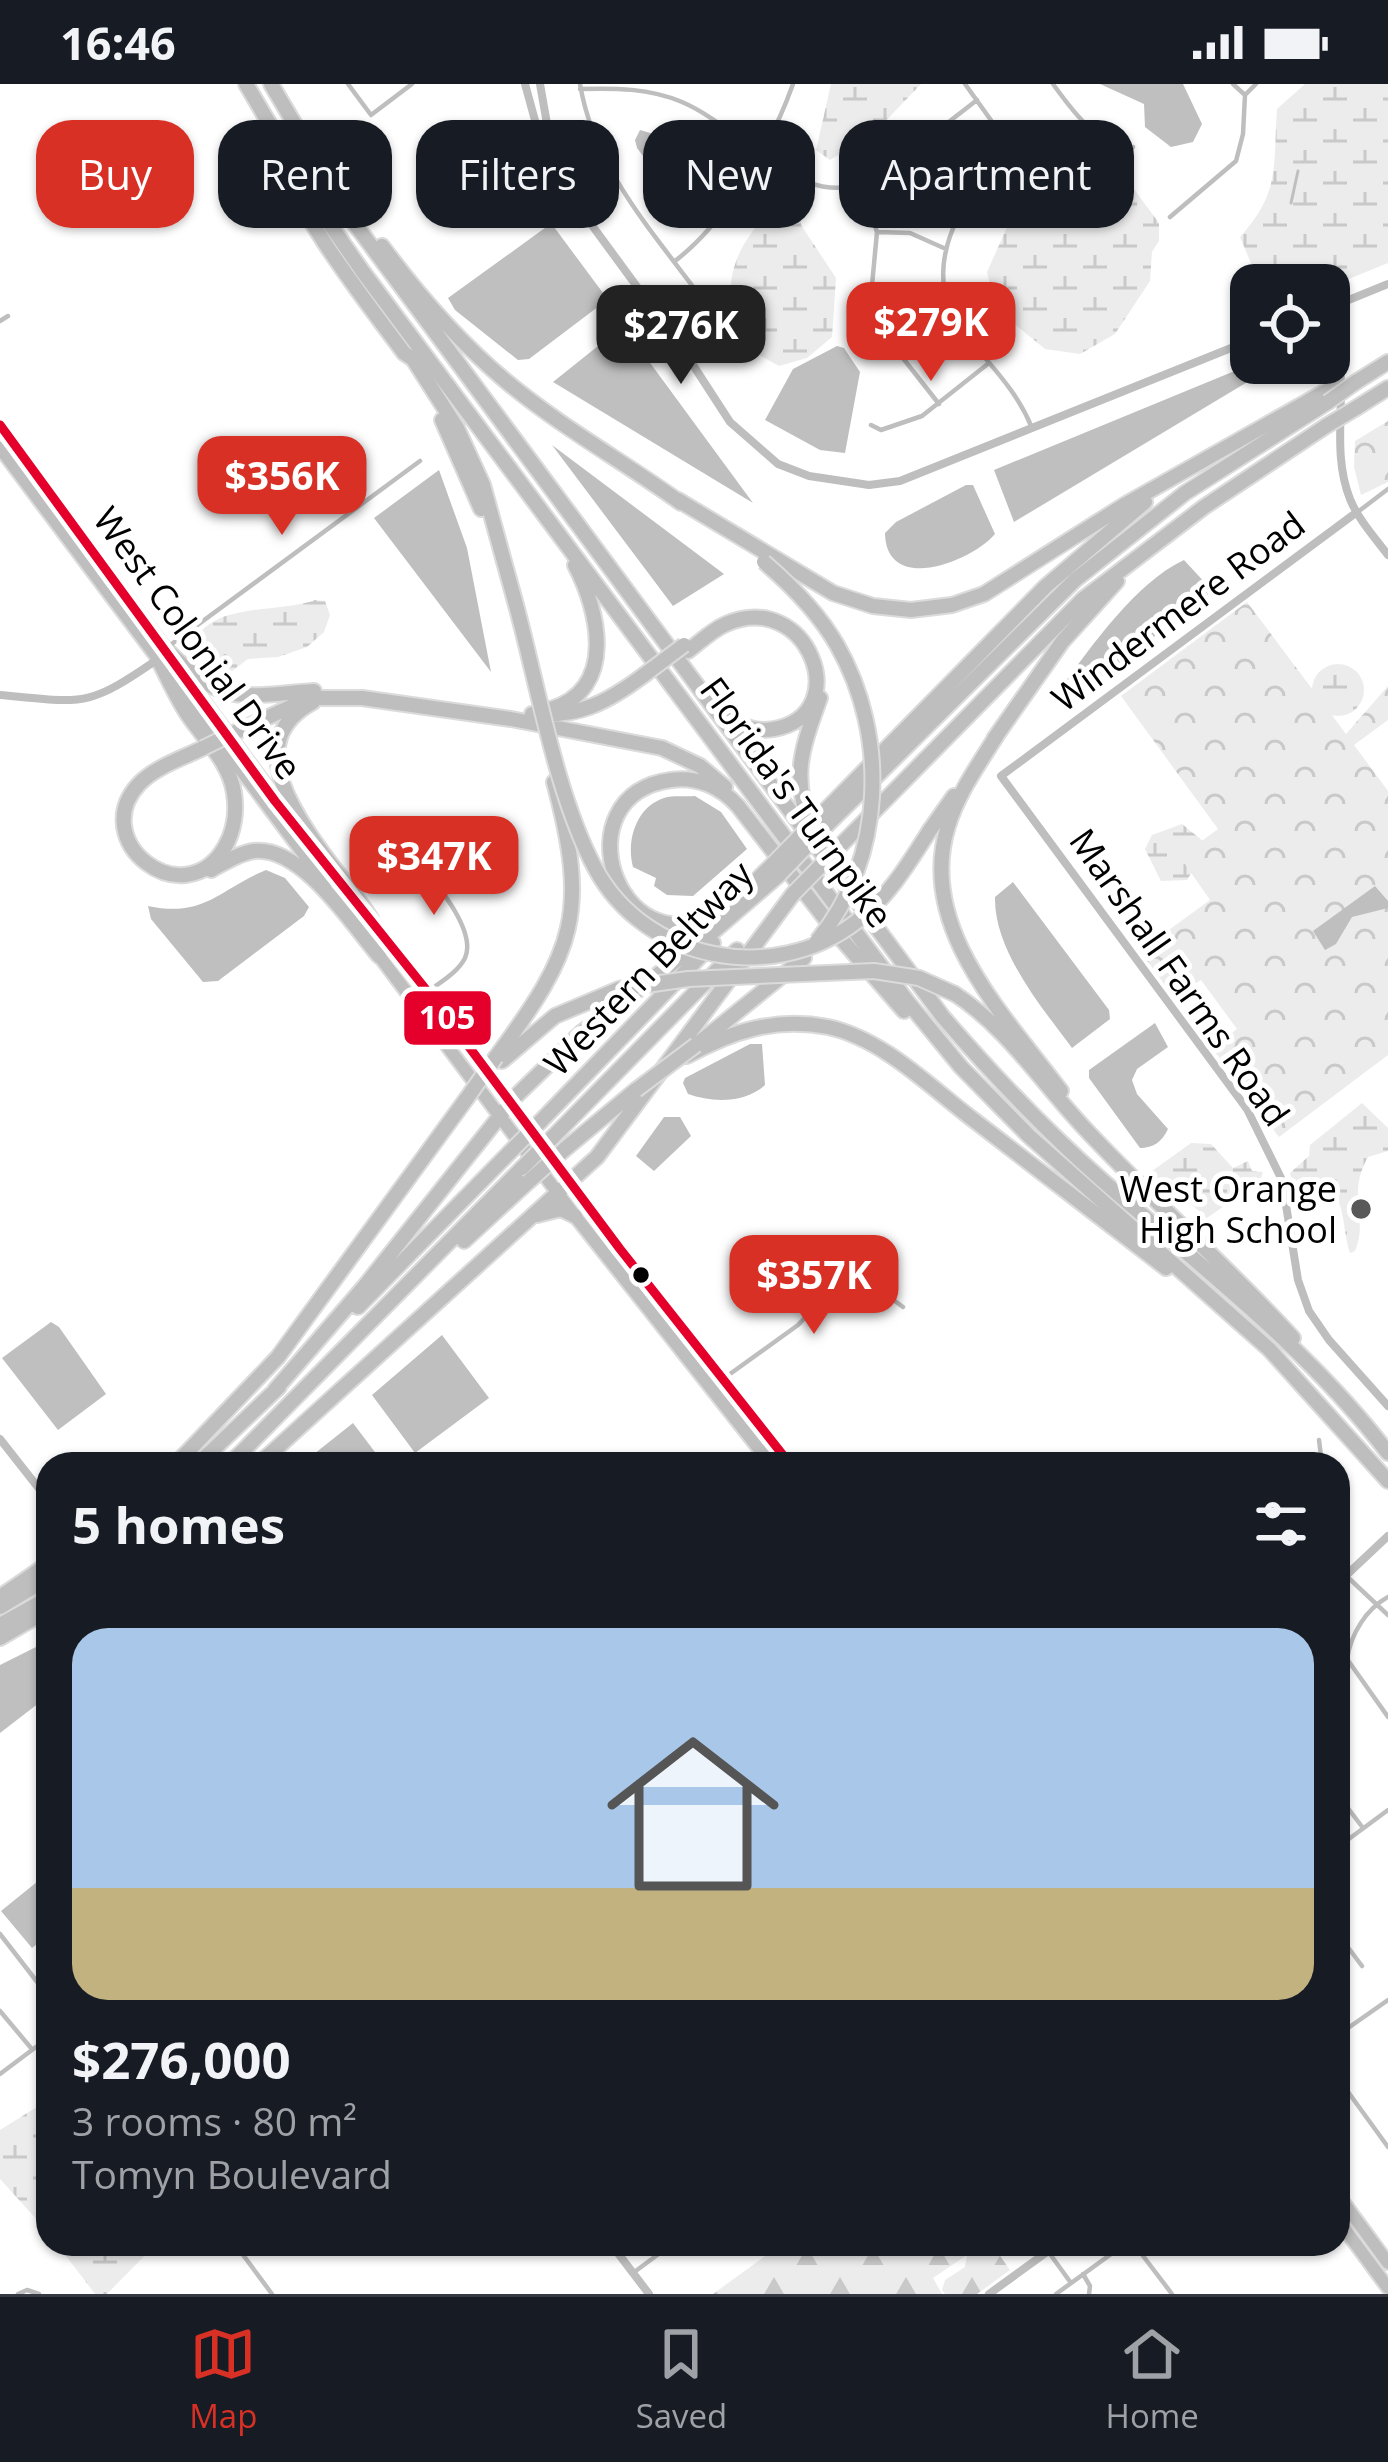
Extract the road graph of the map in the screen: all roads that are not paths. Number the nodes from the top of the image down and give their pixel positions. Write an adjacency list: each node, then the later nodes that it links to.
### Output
1 (246, 84): 15 (highway, Florida's Turnpike)
2 (271, 84): 16 (highway, Florida's Turnpike)
3 (348, 84): 4 (street)
4 (412, 84)
5 (525, 84): 17 (street)
6 (541, 84): 18 (street)
7 (793, 84): 20 (street)
8 (965, 84): 14 (street)
9 (1053, 84): 22 (street)
10 (1233, 84): 13 (street)
11 (1256, 84): 13 (street)
12 (580, 86): 19 (street); 31 (street)
13 (1246, 95): 23 (street)
14 (977, 100): 21 (street); 30 (street)
15 (256, 106): 52 (highway, Florida's Turnpike); 56 (highway)
16 (292, 120)
17 (535, 120)
18 (547, 120)
19 (716, 120)
20 (780, 120)
21 (950, 120)
22 (1081, 120)
23 (1170, 217)
24 (358, 228): 57 (highway, Florida's Turnpike)
25 (364, 228): 55 (highway)
26 (595, 228): 46 (street)
27 (712, 228): 31 (street)
28 (876, 228): 29 (street)
29 (877, 232): 30 (street); 43 (street)
30 (946, 249): 39 (street)
31 (675, 261): 34 (street)
32 (1388, 284): 33 (street)
33 (1350, 299)
34 (717, 304)
35 (8, 316): 36 (street)
36 (0, 321)
37 (1230, 348): 46 (street)
38 (1388, 360): 40 (highway)
39 (989, 363): 43 (street); 46 (street)
40 (1357, 378): 47 (highway, bridge); 66 (highway, bridge)
41 (1342, 384): 51 (street)
42 (1388, 388): 53 (highway, Western Beltway, bridge)
43 (939, 404): 45 (street)
44 (0, 425): 59 (highway, West Colonial Drive)
45 (871, 425)
46 (1033, 428)
47 (1244, 436): 55 (highway); 66 (highway)
48 (0, 448): 59 (highway, West Colonial Drive)
49 (420, 461): 59 (street)
50 (1388, 489): 51 (street, Windermere Road)
51 (1357, 512): 54 (street); 65 (street, Windermere Road)
52 (556, 530): 62 (highway); 80 (highway, Florida's Turnpike)
53 (1168, 532): 63 (highway); 71 (highway, Western Beltway, bridge)
54 (1388, 555)
55 (767, 560): 77 (highway, bridge)
56 (513, 606): 63 (highway, bridge); 78 (highway, bridge)
57 (659, 638): 58 (highway); 69 (highway, Florida's Turnpike)
58 (686, 648): 62 (highway, bridge); 69 (highway)
59 (164, 652): 60 (highway); 61 (street); 64 (highway); 72 (highway, West Colonial Drive); 73 (highway, West Colonial Drive)
60 (321, 693): 62 (highway); 64 (highway, bridge); 72 (highway)
61 (0, 695)
62 (516, 715): 67 (highway)
63 (997, 735): 83 (highway)
64 (202, 746): 73 (highway)
65 (1000, 776): 92 (street, Marshall Farms Road)
66 (822, 822): 70 (highway, bridge)
67 (765, 838): 70 (highway); 80 (highway)
68 (406, 846): 74 (street)
69 (820, 853): 93 (highway, Florida's Turnpike)
70 (775, 870): 79 (highway); 91 (highway, Western Beltway, bridge)
71 (793, 894): 81 (highway, Western Beltway, bridge); 82 (highway)
72 (370, 919): 74 (highway, West Colonial Drive)
73 (379, 956): 74 (highway); 75 (highway, West Colonial Drive)
74 (428, 992): 76 (highway, West Colonial Drive)
75 (415, 1005): 76 (highway); 79 (highway, West Colonial Drive)
76 (452, 1027): 79 (highway, West Colonial Drive)
77 (691, 1051): 81 (highway, bridge); 96 (highway)
78 (498, 1061): 83 (highway, bridge); 97 (highway, bridge)
79 (504, 1108): 82 (highway, West Colonial Drive); 84 (highway, West Colonial Drive); 91 (highway)
80 (1029, 1136): 96 (highway, Florida's Turnpike)
81 (525, 1175): 99 (highway)
82 (571, 1182): 84 (highway); 88 (highway, West Colonial Drive)
83 (1146, 1190): 93 (highway)
84 (557, 1192): 85 (highway, West Colonial Drive); 86 (highway)
85 (574, 1216): 86 (highway); 87 (highway, West Colonial Drive)
86 (532, 1217): 100 (highway)
87 (611, 1263): 88 (highway); 90 (highway, West Colonial Drive)
88 (651, 1287): 90 (highway, West Colonial Drive)
89 (903, 1307): 90 (street)
90 (712, 1380): 101 (highway, West Colonial Drive); 102 (highway, West Colonial Drive)
91 (275, 1390): 98 (highway, Western Beltway)
92 (1388, 1406)
93 (1370, 1429): 104 (highway, Florida's Turnpike)
94 (0, 1439): 106 (street)
95 (1318, 1440): 103 (street)
96 (1362, 1449): 105 (highway, Florida's Turnpike)
97 (187, 1452)
98 (210, 1452)
99 (242, 1452)
100 (272, 1452)
101 (763, 1452)
102 (781, 1452)
103 (1320, 1452)
104 (1388, 1453)
105 (1388, 1480)
106 (36, 1485)
107 (1388, 1536): 108 (street)
108 (1350, 1565)
109 (36, 1572): 112 (highway)
110 (1350, 1578): 114 (street)
111 (36, 1585): 116 (highway)
112 (0, 1597)
113 (1388, 1597): 114 (street)
114 (1378, 1602): 117 (street); 121 (street)
115 (36, 1605): 119 (highway)
116 (0, 1607)
117 (1388, 1616)
118 (36, 1617): 120 (highway)
119 (0, 1625)
120 (0, 1638)
121 (1350, 1651)
122 (1350, 1663): 123 (street)
123 (1388, 1717)
124 (1388, 1810): 126 (street)
125 (1350, 1811): 126 (street)
126 (1363, 1828): 127 (street)
127 (1350, 1838)
128 (0, 1934): 131 (street)
129 (1350, 1950): 130 (street)
130 (1362, 1966)
131 (36, 1980)
132 (1388, 2000): 134 (street)
133 (0, 2011): 136 (street)
134 (1350, 2027)
135 (36, 2047): 136 (street)
136 (32, 2050): 137 (street)
137 (0, 2074)
138 (1350, 2095): 139 (street)
139 (1388, 2147)
140 (1350, 2211): 142 (highway)
141 (1350, 2228): 142 (highway)
142 (1366, 2233): 152 (highway)
143 (1350, 2236): 144 (highway)
144 (1354, 2242): 152 (highway); 156 (highway)
145 (244, 2256): 159 (street)
146 (620, 2256): 153 (street)
147 (655, 2256): 153 (street)
148 (1041, 2256): 161 (street)
149 (1052, 2256): 155 (street)
150 (1112, 2256): 154 (street)
151 (1140, 2256): 164 (street)
152 (1384, 2257)
153 (632, 2273): 160 (street)
154 (1083, 2275): 155 (street); 163 (street)
155 (1071, 2283): 162 (street)
156 (1388, 2288)
157 (18, 2294): 158 (street)
158 (39, 2294)
159 (272, 2294)
160 (649, 2294)
161 (989, 2294)
162 (1058, 2294)
163 (1090, 2294)
164 (1172, 2294)

